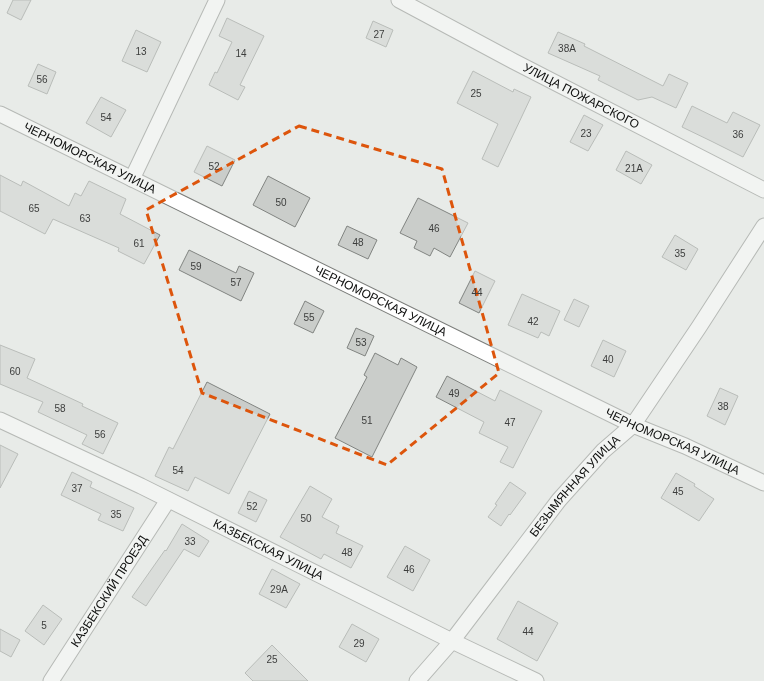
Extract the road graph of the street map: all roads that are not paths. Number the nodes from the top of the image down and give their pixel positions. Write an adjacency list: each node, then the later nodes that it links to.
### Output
1 (216, 0): 4 (street)
2 (399, 0): 5 (street, УЛИЦА ПОЖАРСКОГО)
3 (0, 114): 4 (street, ЧЕРНОМОРСКАЯ УЛИЦА)
4 (132, 179): 8 (street, ЧЕРНОМОРСКАЯ УЛИЦА)
5 (764, 190)
6 (762, 234): 8 (street, БЕЗЫМЯННАЯ УЛИЦА)
7 (0, 420): 10 (street, КАЗБЕКСКАЯ УЛИЦА)
8 (633, 425): 9 (street, ЧЕРНОМОРСКАЯ УЛИЦА); 11 (street, БЕЗЫМЯННАЯ УЛИЦА)
9 (764, 483)
10 (168, 500): 11 (street, КАЗБЕКСКАЯ УЛИЦА); 12 (street, КАЗБЕКСКИЙ ПРОЕЗД)
11 (452, 641): 13 (street, БЕЗЫМЯННАЯ УЛИЦА); 14 (street, КАЗБЕКСКАЯ УЛИЦА)
12 (51, 681)
13 (417, 681)
14 (536, 681)

